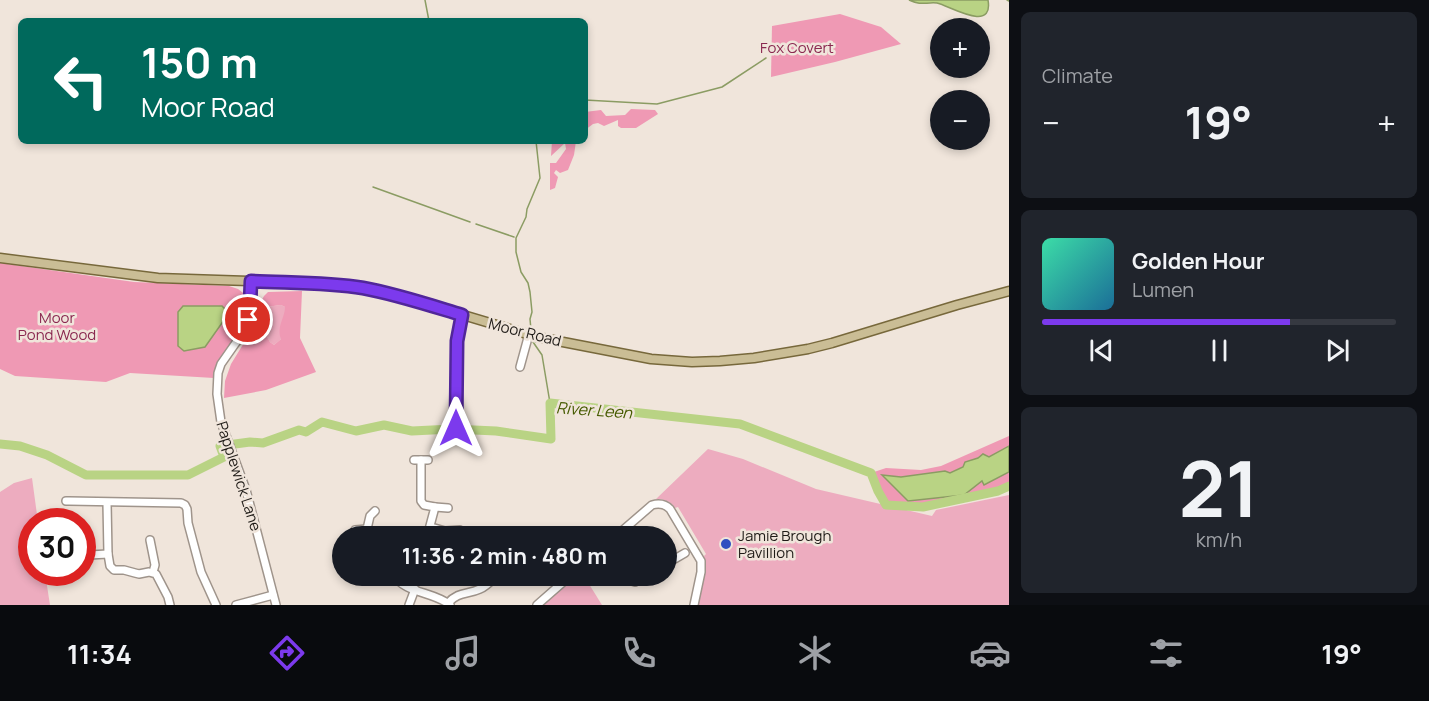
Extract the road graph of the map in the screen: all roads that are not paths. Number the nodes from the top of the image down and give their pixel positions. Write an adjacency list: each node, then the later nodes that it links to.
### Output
1 (0, 258): 2 (main road, Moor Road)
2 (251, 281): 4 (main road, Moor Road); 27 (street, Papplewick Lane)
3 (1009, 291): 5 (main road, Moor Road)
4 (462, 315): 5 (main road, Moor Road); 7 (street)
5 (529, 334): 6 (street)
6 (520, 367)
7 (456, 428)
8 (421, 460): 11 (street)
9 (66, 501): 10 (street)
10 (107, 503): 19 (street); 30 (street)
11 (435, 507): 12 (street); 15 (street)
12 (448, 508)
13 (375, 510): 14 (street)
14 (368, 526)
15 (431, 526)
16 (628, 526): 35 (street)
17 (150, 540): 22 (street)
18 (685, 553): 21 (street)
19 (108, 554): 20 (street); 22 (street)
20 (96, 555)
21 (677, 558)
22 (153, 572): 29 (street)
23 (407, 586): 26 (street)
24 (485, 586): 28 (street)
25 (559, 586): 34 (street)
26 (415, 589): 28 (street); 33 (street)
27 (273, 595): 31 (street); 32 (street, Papplewick Lane)
28 (449, 604)
29 (170, 605)
30 (216, 605)
31 (236, 605)
32 (276, 605)
33 (409, 605)
34 (537, 605)
35 (694, 605)

